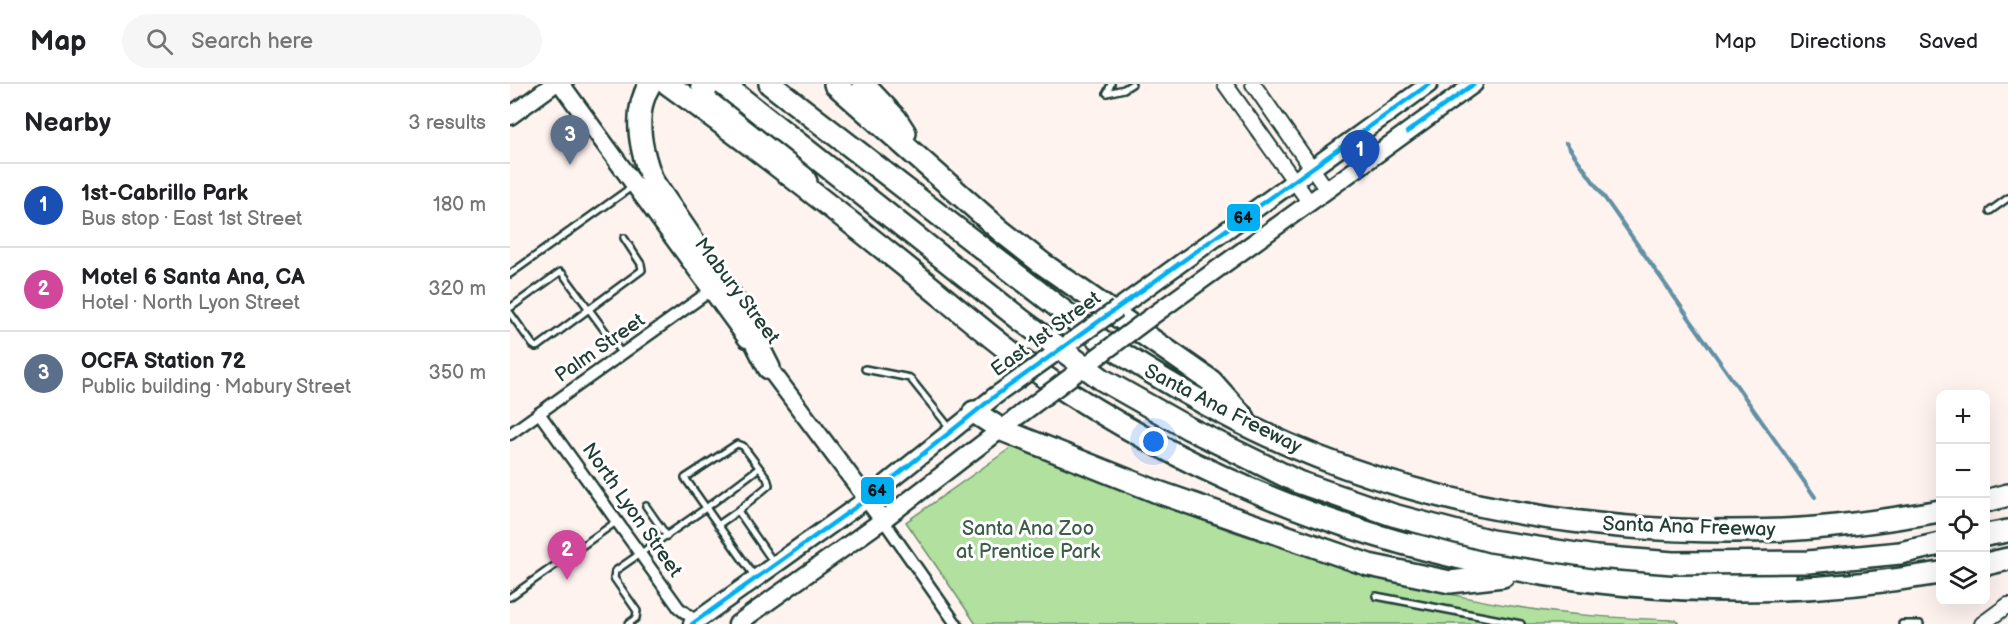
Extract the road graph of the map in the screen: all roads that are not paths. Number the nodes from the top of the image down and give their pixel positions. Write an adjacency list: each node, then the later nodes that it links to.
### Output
1 (555, 84): 17 (main road)
2 (561, 84): 21 (main road, Mabury Street)
3 (650, 84): 34 (highway)
4 (668, 84): 22 (highway)
5 (702, 84): 22 (highway)
6 (723, 84): 64 (highway, bridge)
7 (744, 84): 59 (highway, bridge)
8 (770, 84): 38 (highway, Santa Ana Freeway)
9 (835, 84): 18 (highway)
10 (862, 84): 18 (highway)
11 (1111, 84): 12 (lane)
12 (1132, 84)
13 (1225, 84): 20 (street)
14 (1253, 84): 19 (street)
15 (1429, 84): 19 (main road, East 1st Street)
16 (1474, 84): 23 (main road)
17 (510, 116)
18 (917, 154): 38 (highway)
19 (1312, 168): 20 (main road, East 1st Street); 23 (street)
20 (1294, 181): 25 (street); 36 (main road, East 1st Street, bridge)
21 (635, 186): 28 (lane); 29 (main road, Mabury Street)
22 (811, 190): 58 (highway)
23 (1327, 190): 25 (main road)
24 (2008, 198): 26 (lane)
25 (1310, 203): 40 (main road, bridge)
26 (1990, 211)
27 (624, 238): 31 (lane)
28 (510, 274)
29 (710, 291): 33 (street, Palm Street); 34 (main road, Mabury Street)
30 (510, 308): 31 (lane)
31 (589, 311): 32 (lane); 33 (lane)
32 (510, 313)
33 (622, 354): 37 (street, Palm Street)
34 (768, 368): 44 (main road, Mabury Street)
35 (865, 369): 39 (lane)
36 (974, 412): 39 (main road, East 1st Street); 40 (highway)
37 (539, 413): 41 (street, Palm Street); 54 (street, North Lyon Street)
38 (1254, 429): 51 (highway, Santa Ana Freeway)
39 (951, 430): 44 (main road, East 1st Street)
40 (1002, 430): 53 (main road); 71 (highway)
41 (510, 434)
42 (759, 468): 49 (lane); 49 (lane); 50 (lane)
43 (2008, 495): 46 (highway)
44 (867, 499): 53 (main road, Mabury Street); 69 (main road, East 1st Street)
45 (2008, 500): 47 (highway)
46 (1990, 502)
47 (1990, 502)
48 (646, 506): 61 (lane)
49 (706, 508): 56 (lane); 61 (lane)
50 (738, 511): 56 (lane); 69 (lane)
51 (1936, 512)
52 (2008, 519): 55 (highway)
53 (882, 520): 78 (main road); 79 (street)
54 (617, 521): 66 (street, North Lyon Street); 74 (lane)
55 (1990, 522)
56 (718, 525): 72 (lane)
57 (2008, 531): 60 (highway)
58 (1360, 532): 65 (highway); 71 (highway)
59 (1936, 533)
60 (1990, 534)
61 (666, 536): 66 (lane)
62 (2008, 539): 63 (highway)
63 (1990, 542)
64 (1936, 545)
65 (1936, 553)
66 (640, 554): 76 (street, North Lyon Street); 77 (lane)
67 (2008, 559): 68 (highway)
68 (1990, 563)
69 (775, 564): 72 (main road, East 1st Street)
70 (1936, 574): 71 (highway)
71 (1518, 575)
72 (756, 578): 76 (main road, East 1st Street)
73 (1376, 596): 80 (lane)
74 (510, 597)
75 (2008, 605): 83 (street)
76 (695, 623)
77 (628, 624)
78 (737, 624)
79 (956, 624)
80 (1521, 624)
81 (1902, 624): 82 (lane)
82 (1920, 624)
83 (1982, 624)

